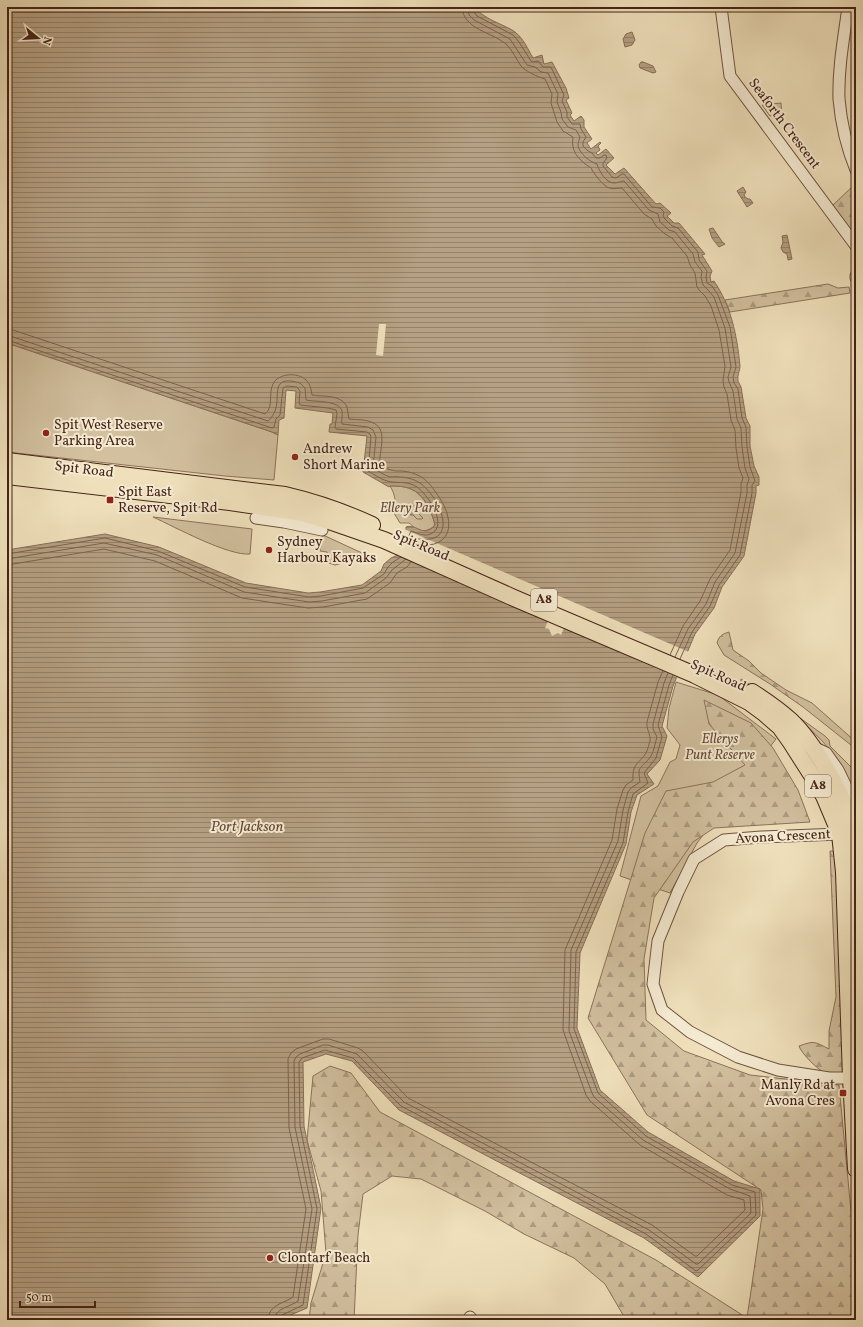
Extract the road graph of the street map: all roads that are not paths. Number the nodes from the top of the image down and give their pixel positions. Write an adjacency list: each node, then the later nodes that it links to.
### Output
1 (721, 7): 4 (street, Seaforth Crescent)
2 (848, 7): 3 (street)
3 (856, 170)
4 (856, 246)
5 (7, 461): 9 (highway, Spit Road / A8)
6 (7, 476): 9 (highway, Spit Road / A8)
7 (256, 518): 8 (street)
8 (322, 530)
9 (386, 536): 10 (highway, Spit Road / A8)
10 (696, 670): 11 (highway, Spit Road / A8); 13 (highway, A8)
11 (812, 747): 12 (street); 13 (highway, A8)
12 (856, 802)
13 (850, 830): 14 (highway, A8); 15 (highway, A8); 15 (street, Avona Crescent)
14 (856, 876)
15 (853, 1078): 16 (highway, A8)
16 (856, 1168)

